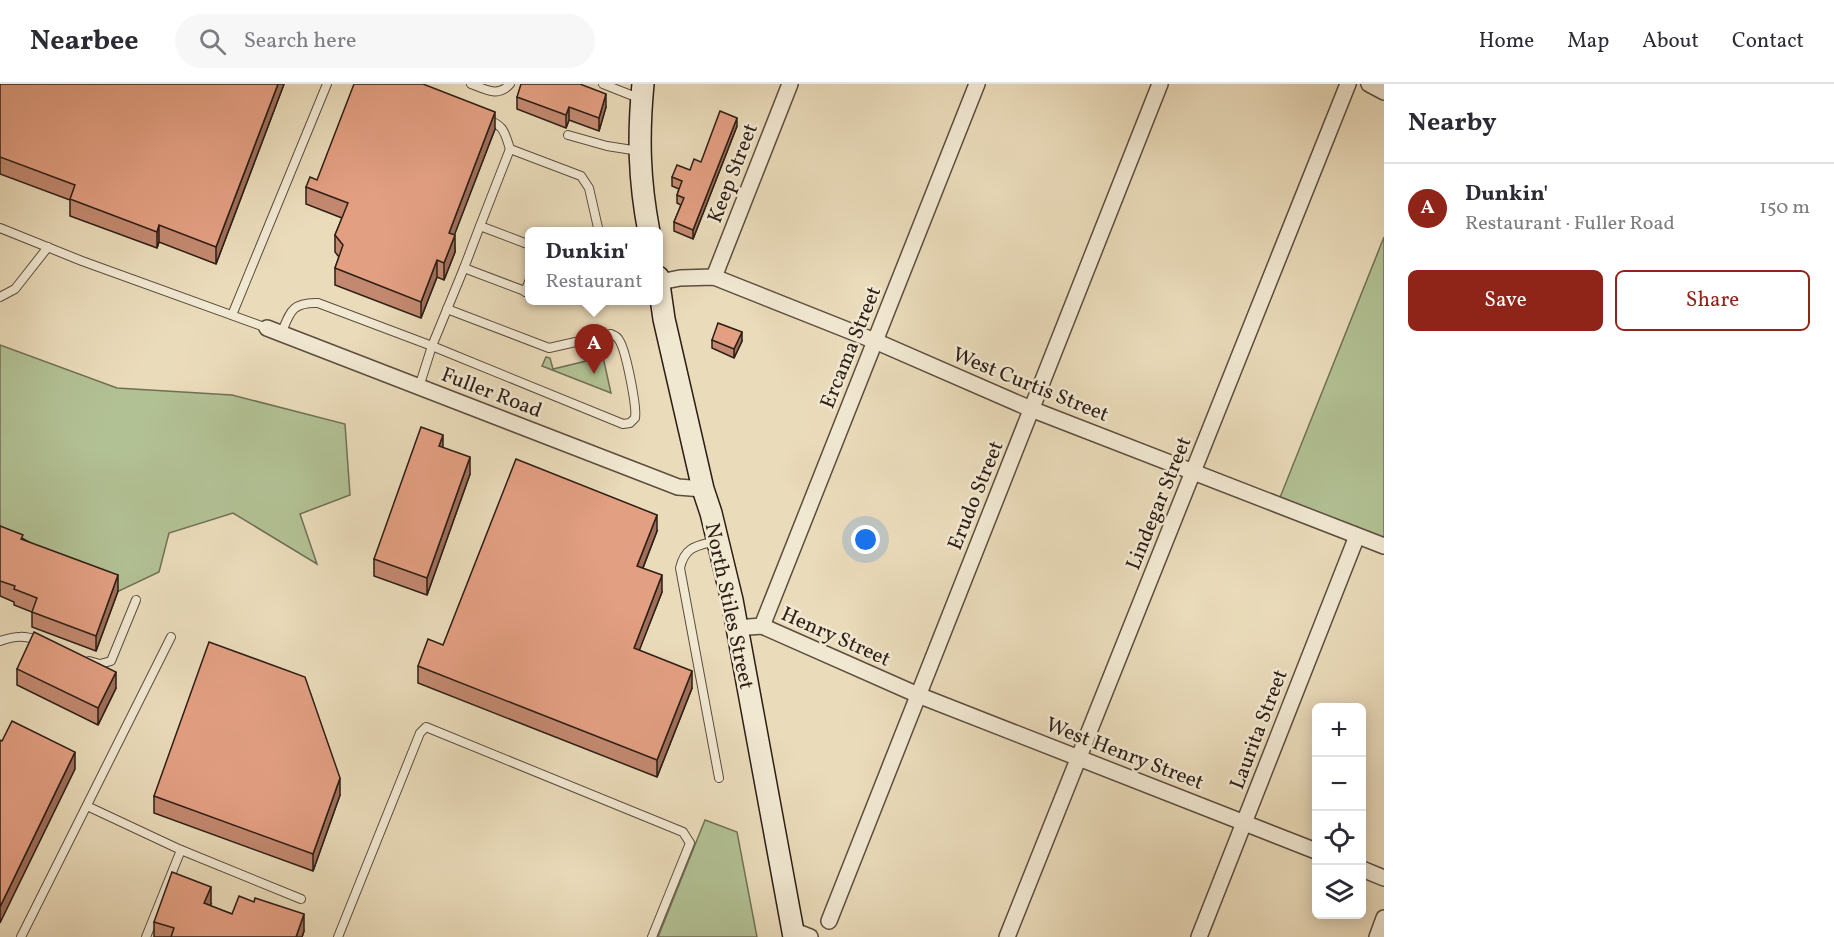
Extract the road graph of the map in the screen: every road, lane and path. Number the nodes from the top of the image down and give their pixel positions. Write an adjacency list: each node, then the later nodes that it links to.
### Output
1 (327, 84): 29 (lane)
2 (471, 84): 3 (lane)
3 (510, 84)
4 (603, 84): 10 (lane)
5 (790, 84): 23 (street, Keep Street)
6 (977, 84): 31 (street, Ercama Street)
7 (1160, 84): 34 (street, Erudo Street)
8 (1348, 84): 35 (street, Lindegar Street)
9 (1369, 84): 11 (street)
10 (642, 92): 15 (main road)
11 (1384, 92)
12 (475, 114): 14 (lane)
13 (568, 135): 15 (lane)
14 (510, 149): 16 (lane); 17 (lane)
15 (640, 151): 18 (main road)
16 (480, 226): 20 (lane); 22 (lane)
17 (597, 227)
18 (648, 227)
19 (0, 228): 21 (lane)
20 (525, 243)
21 (48, 247): 26 (lane); 29 (lane)
22 (464, 268): 25 (lane); 28 (lane)
23 (714, 277): 24 (street, West Curtis Street); 31 (street, West Curtis Street)
24 (663, 280)
25 (525, 291)
26 (0, 297)
27 (662, 305): 36 (main road, North Stiles Street)
28 (447, 309): 32 (lane); 32 (lane)
29 (232, 315): 30 (lane)
30 (274, 331): 32 (lane); 33 (street, Fuller Road)
31 (875, 342): 34 (street, West Curtis Street); 41 (street, Ercama Street)
32 (432, 346): 33 (lane)
33 (419, 387): 36 (street, Fuller Road)
34 (1031, 409): 35 (street, West Curtis Street); 47 (street, Erudo Street)
35 (1193, 472): 37 (street, West Curtis Street); 48 (street, Lindegar Street)
36 (703, 489): 38 (main road, North Stiles Street)
37 (1356, 536): 39 (street, West Curtis Street); 51 (street, Laurita Street)
38 (717, 541): 42 (main road, North Stiles Street); 49 (lane)
39 (1384, 546)
40 (136, 600): 46 (lane)
41 (762, 626): 42 (street, Henry Street); 47 (street, Henry Street)
42 (736, 628): 59 (main road, North Stiles Street)
43 (171, 638): 50 (lane)
44 (0, 641): 45 (lane)
45 (50, 645)
46 (83, 658)
47 (918, 695): 48 (street, West Henry Street); 58 (street, Erudo Street)
48 (1079, 757): 51 (street, West Henry Street); 64 (street, Lindegar Street)
49 (719, 778)
50 (87, 806): 53 (lane); 60 (lane)
51 (1244, 822): 52 (street, West Henry Street); 65 (street, Laurita Street)
52 (1312, 849)
53 (181, 850): 56 (lane); 61 (lane)
54 (1366, 871): 55 (street)
55 (1384, 878)
56 (301, 899)
57 (1384, 918): 66 (street)
58 (829, 921)
59 (799, 935)
60 (21, 937)
61 (146, 937)
62 (338, 937): 63 (lane)
63 (652, 937)
64 (1007, 937)
65 (1199, 937)
66 (1377, 937)

